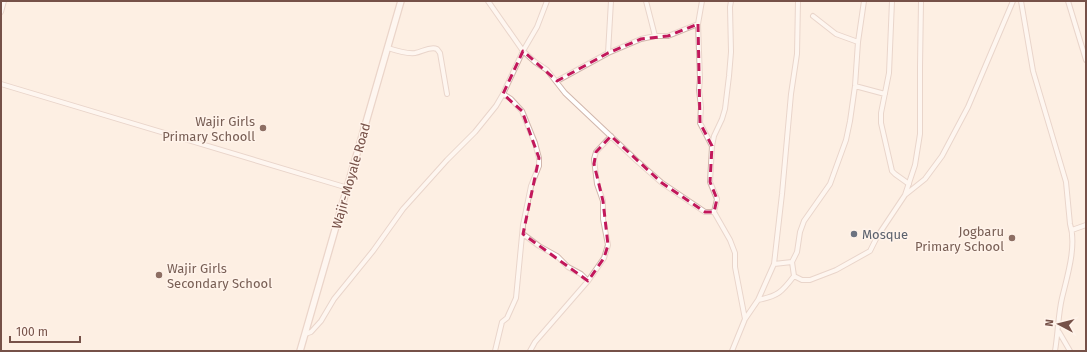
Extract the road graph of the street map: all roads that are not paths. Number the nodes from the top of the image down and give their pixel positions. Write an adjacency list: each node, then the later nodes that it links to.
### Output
1 (4, 1): 16 (street)
2 (401, 1): 21 (main road, Wajir-Moyale Road)
3 (488, 1): 22 (street)
4 (547, 1): 22 (street)
5 (611, 1): 23 (street)
6 (646, 1): 19 (street)
7 (702, 1): 18 (street)
8 (731, 1): 32 (street)
9 (798, 1): 41 (street)
10 (864, 1): 20 (street)
11 (892, 1): 30 (street)
12 (922, 1): 33 (street)
13 (1013, 1): 35 (street)
14 (1020, 1): 38 (street)
15 (1068, 1): 24 (street)
16 (1, 12)
17 (813, 16): 20 (street)
18 (698, 24): 19 (street); 32 (street)
19 (655, 36): 23 (street)
20 (858, 42): 27 (street)
21 (388, 48): 28 (street); 34 (main road, Wajir-Moyale Road)
22 (523, 51): 25 (street); 29 (street)
23 (608, 53): 25 (street)
24 (1086, 60)
25 (557, 81): 31 (street)
26 (1, 84): 34 (street)
27 (855, 86): 30 (street); 40 (street)
28 (447, 94)
29 (503, 94): 39 (street); 47 (street)
30 (885, 94): 33 (street)
31 (611, 136): 36 (street); 43 (street)
32 (712, 146): 36 (street)
33 (909, 184): 35 (street)
34 (348, 188): 47 (main road, Wajir-Moyale Road)
35 (905, 195): 42 (street)
36 (714, 212): 45 (street)
37 (1086, 225): 38 (street)
38 (1072, 230): 46 (street)
39 (523, 234): 43 (street); 49 (street)
40 (792, 262): 41 (street); 42 (street)
41 (774, 264): 44 (street)
42 (794, 276): 44 (street)
43 (588, 281): 50 (street)
44 (758, 300): 45 (street)
45 (745, 319): 51 (street)
46 (1058, 332): 52 (street); 53 (street)
47 (305, 334): 48 (main road, Wajir-Moyale Road)
48 (300, 351)
49 (495, 351)
50 (530, 351)
51 (732, 351)
52 (1055, 351)
53 (1070, 351)

